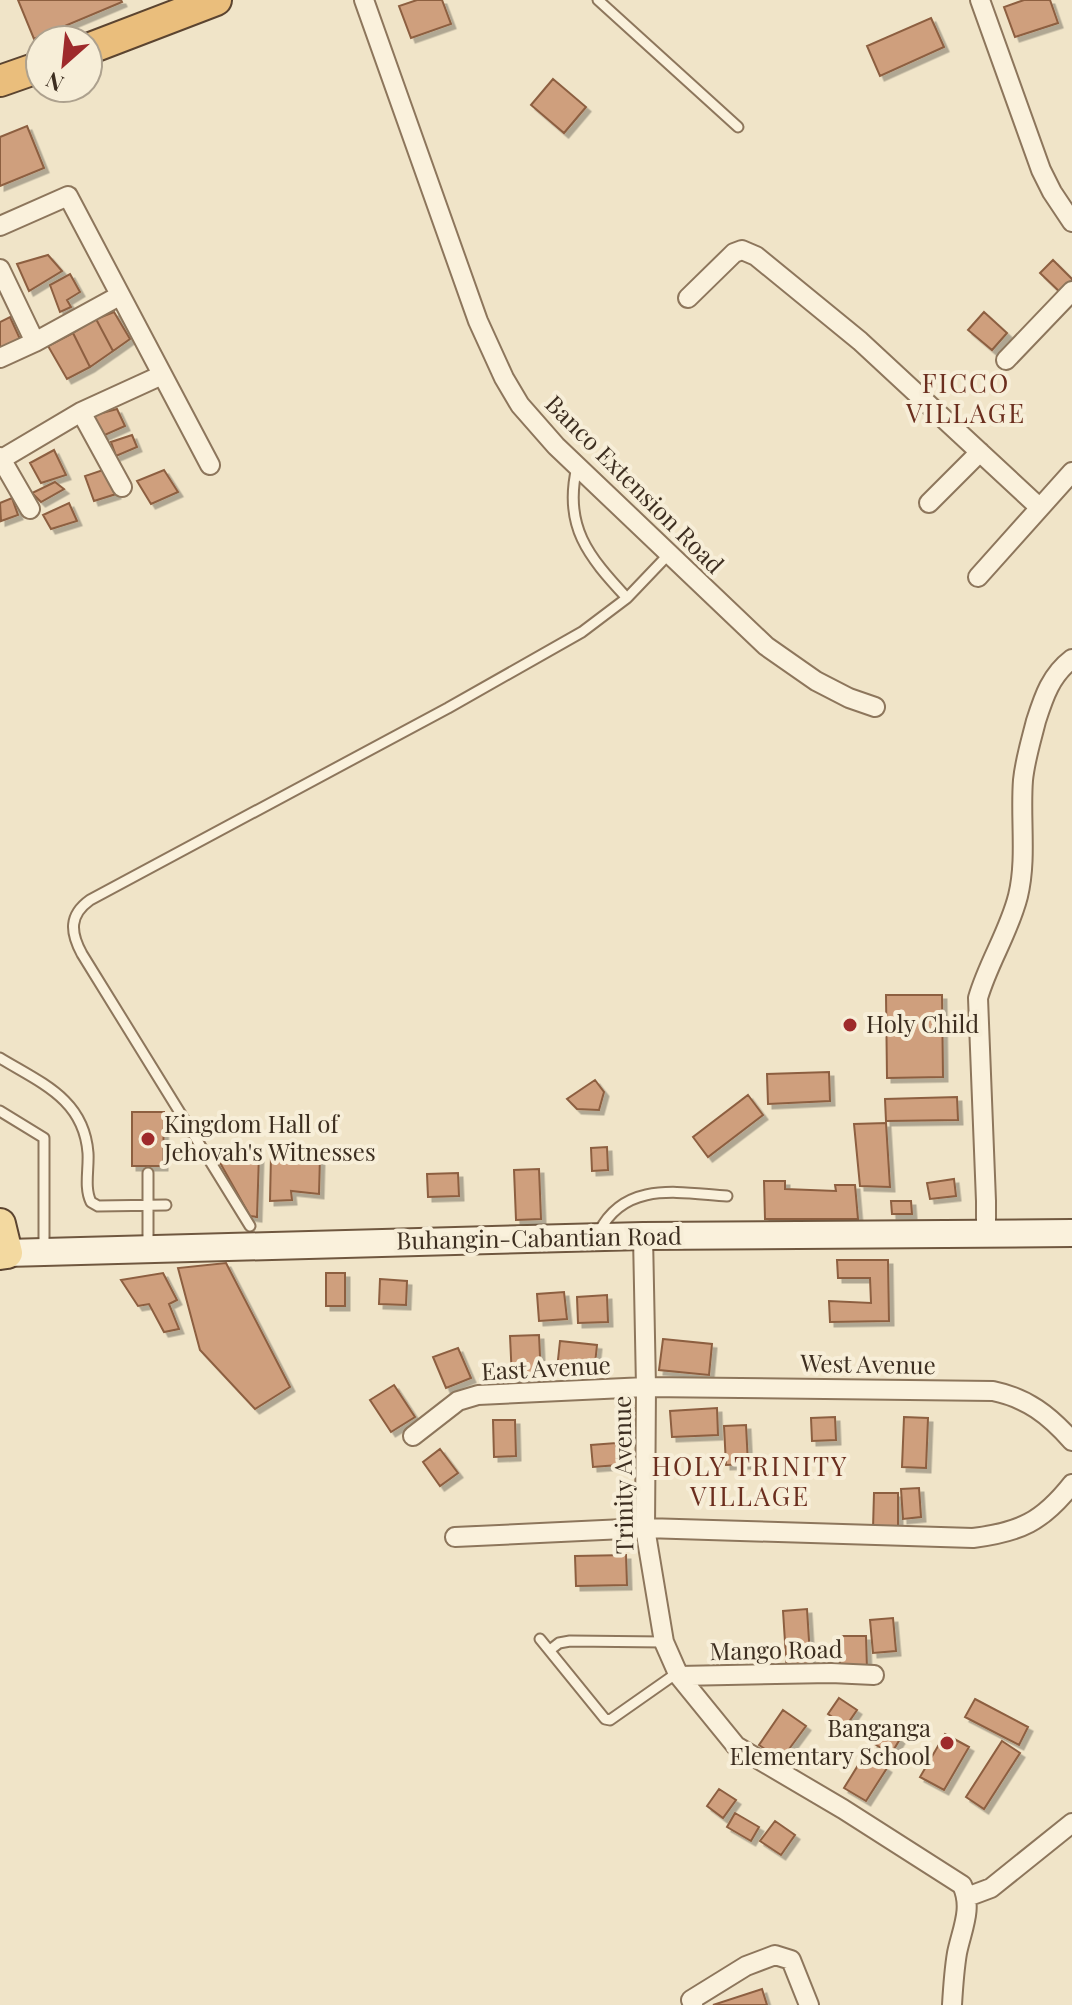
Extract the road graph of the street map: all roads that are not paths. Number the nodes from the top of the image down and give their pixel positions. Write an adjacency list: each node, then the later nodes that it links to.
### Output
1 (216, 0): 5 (highway)
2 (364, 0): 23 (street, Banco Extension Road)
3 (598, 0): 8 (lane)
4 (980, 0): 9 (street)
5 (104, 43)
6 (24, 73): 7 (highway)
7 (0, 81)
8 (738, 127)
9 (1072, 222)
10 (0, 226): 13 (street)
11 (0, 269): 15 (street)
12 (1072, 291): 17 (street)
13 (119, 296): 15 (street); 18 (street)
14 (688, 298): 20 (street)
15 (35, 342): 16 (street)
16 (0, 358)
17 (1006, 360)
18 (162, 375): 19 (street); 22 (street)
19 (81, 412): 21 (street); 25 (street)
20 (980, 452): 26 (street); 27 (street)
21 (0, 459): 28 (street)
22 (210, 465)
23 (577, 466): 29 (street, Banco Extension Road); 31 (lane)
24 (1072, 472): 27 (street)
25 (122, 487)
26 (929, 503)
27 (1039, 507): 30 (street)
28 (30, 509)
29 (669, 553): 31 (lane); 33 (street, Banco Extension Road)
30 (978, 577)
31 (627, 598): 41 (lane)
32 (1072, 659): 43 (street)
33 (875, 707)
34 (0, 1058): 39 (lane)
35 (0, 1111): 47 (lane)
36 (148, 1173): 39 (lane)
37 (727, 1196): 45 (lane)
38 (166, 1205): 39 (lane)
39 (147, 1206): 46 (lane)
40 (0, 1224): 48 (main road)
41 (250, 1226)
42 (1072, 1233): 43 (main road, Buhangin-Cabantian Road)
43 (986, 1235): 44 (main road, Buhangin-Cabantian Road)
44 (643, 1236): 45 (main road, Buhangin-Cabantian Road); 49 (street, Trinity Avenue)
45 (597, 1237): 46 (main road, Buhangin-Cabantian Road)
46 (148, 1250): 47 (main road, Buhangin-Cabantian Road)
47 (44, 1253): 48 (main road, Buhangin-Cabantian Road)
48 (3, 1254)
49 (646, 1387): 50 (street, East Avenue); 51 (street, West Avenue); 53 (street, Trinity Avenue)
50 (413, 1436)
51 (1072, 1441)
52 (1072, 1484): 53 (street)
53 (645, 1528): 54 (street); 56 (street, Trinity Avenue)
54 (455, 1537)
55 (540, 1639): 57 (lane)
56 (664, 1642): 57 (lane); 58 (street, Trinity Avenue)
57 (550, 1650): 58 (lane)
58 (678, 1675): 59 (street, Mango Road); 61 (street, Trinity Avenue)
59 (874, 1675)
60 (1072, 1823): 61 (street)
61 (967, 1897): 64 (street)
62 (693, 2005): 63 (street)
63 (809, 2005)
64 (952, 2005)

